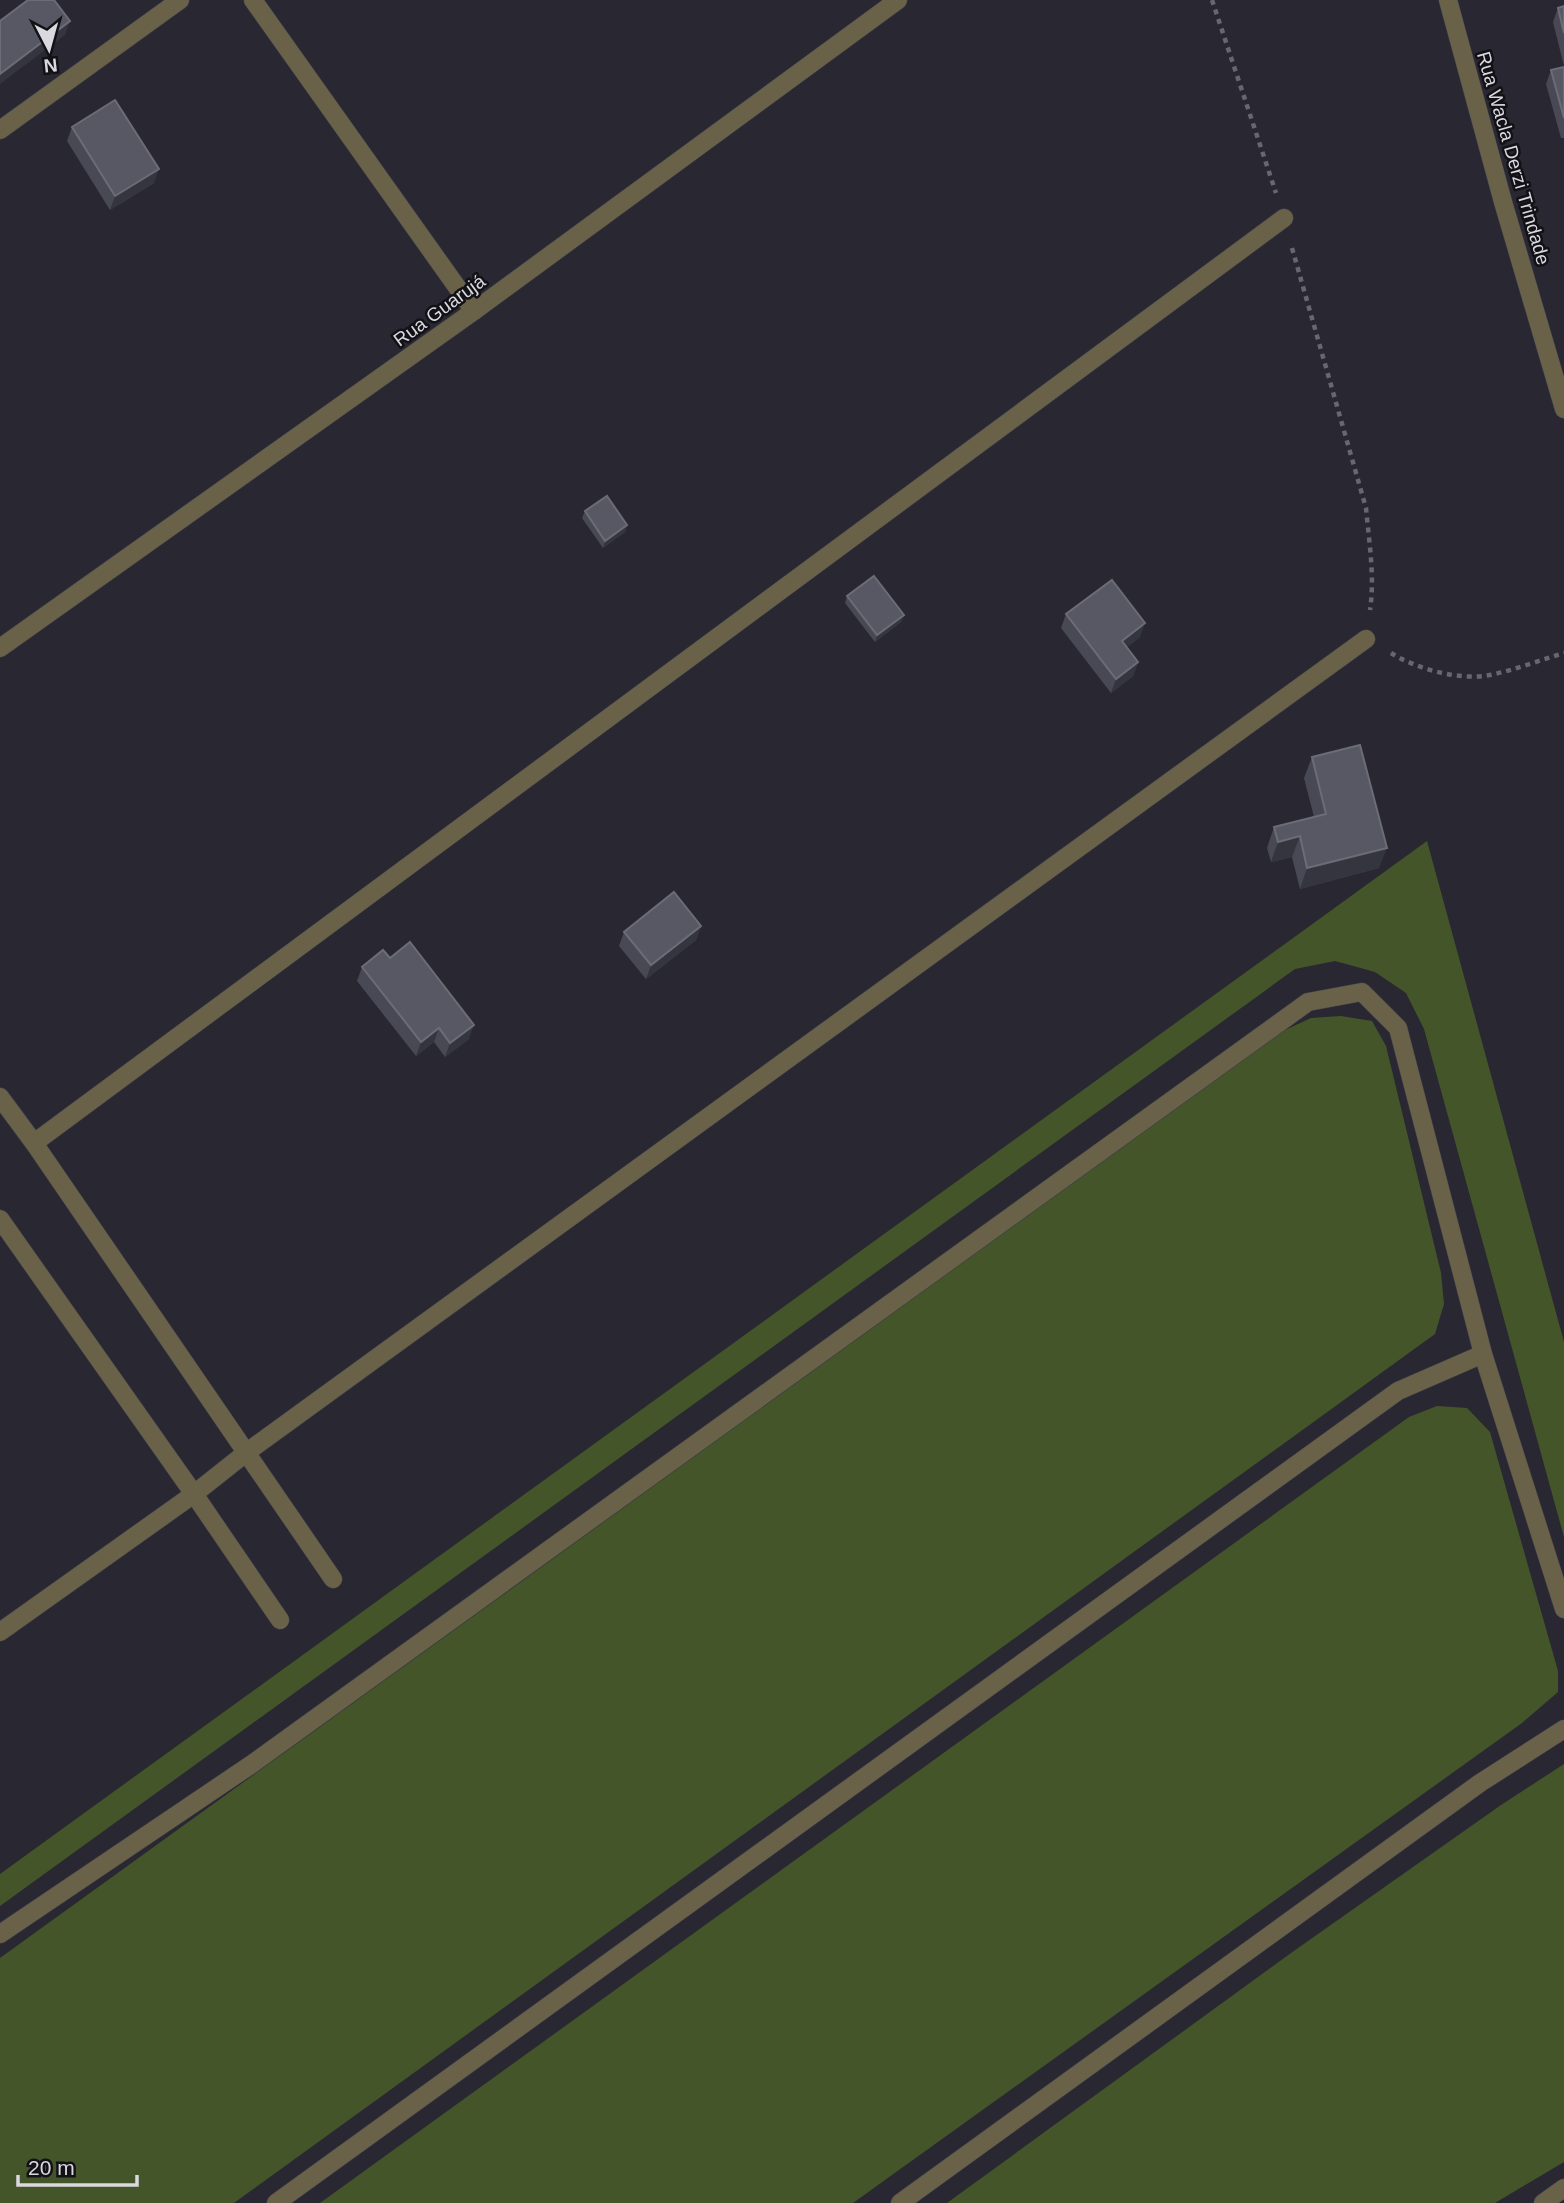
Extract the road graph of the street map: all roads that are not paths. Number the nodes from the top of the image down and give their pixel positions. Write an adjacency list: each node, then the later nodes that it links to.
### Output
1 (180, 0): 5 (street)
2 (253, 0): 7 (street)
3 (898, 0): 7 (street, Rua Guarujá)
4 (1448, 0): 8 (street, Rua Wacla Derzi Trindade)
5 (0, 130)
6 (1284, 218): 12 (street)
7 (474, 311): 10 (street, Rua Guarujá)
8 (1564, 409)
9 (1366, 639): 15 (street)
10 (0, 648)
11 (0, 1097): 12 (street)
12 (34, 1143): 15 (street)
13 (0, 1219): 16 (street)
14 (1483, 1354): 18 (street); 22 (street); 24 (street)
15 (247, 1452): 16 (street); 17 (street)
16 (194, 1494): 19 (street); 20 (street)
17 (333, 1578)
18 (1564, 1609)
19 (280, 1620)
20 (0, 1632)
21 (1564, 1729): 25 (street)
22 (0, 1934)
23 (1564, 2188): 26 (street)
24 (276, 2203)
25 (900, 2203)
26 (1543, 2203)

